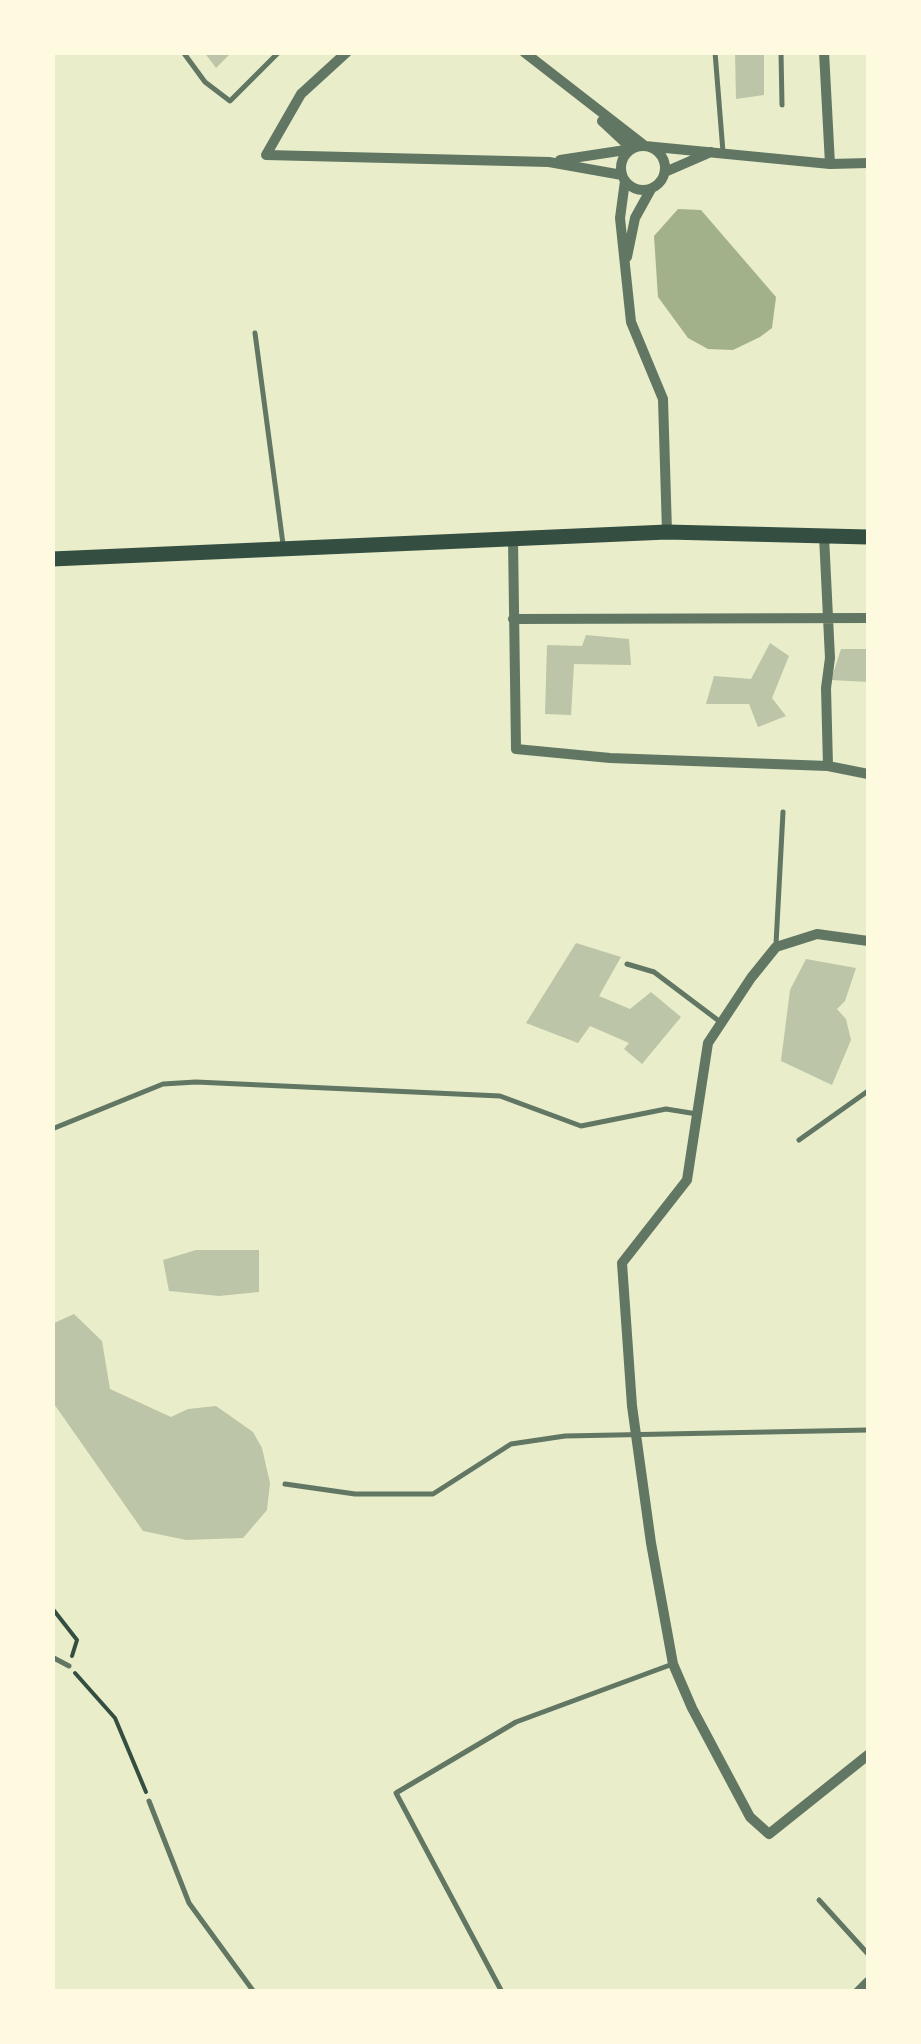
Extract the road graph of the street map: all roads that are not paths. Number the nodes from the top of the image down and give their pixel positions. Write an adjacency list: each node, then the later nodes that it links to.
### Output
1 (183, 52): 2 (lane)
2 (279, 52)
3 (347, 52): 13 (street)
4 (524, 52): 8 (street)
5 (715, 52): 12 (lane)
6 (780, 52): 9 (lane)
7 (824, 52): 15 (street)
8 (588, 105): 10 (street); 11 (street)
9 (782, 105)
10 (646, 146): 11 (street); 12 (street); 16 (street)
11 (632, 149): 13 (street); 17 (street)
12 (720, 151): 15 (street); 16 (street)
13 (550, 162): 17 (street)
14 (868, 163): 15 (street)
15 (830, 164)
16 (664, 172): 18 (street)
17 (623, 178): 18 (street); 19 (street)
18 (651, 189): 19 (street)
19 (625, 268): 21 (street)
20 (254, 333): 25 (lane)
21 (667, 532): 22 (main road); 24 (main road)
22 (824, 536): 23 (main road); 27 (street)
23 (868, 536)
24 (514, 538): 25 (main road); 29 (street)
25 (283, 547): 26 (main road)
26 (52, 559)
27 (826, 616): 28 (street); 29 (street); 30 (street)
28 (868, 618)
29 (513, 619): 30 (street)
30 (828, 766): 31 (street)
31 (868, 774)
32 (783, 812): 34 (lane)
33 (868, 941): 34 (street)
34 (776, 947): 36 (street)
35 (627, 964): 36 (lane)
36 (722, 1022): 38 (street)
37 (868, 1091): 40 (lane)
38 (697, 1114): 39 (lane); 42 (street)
39 (52, 1129)
40 (799, 1140)
41 (868, 1430): 42 (lane)
42 (639, 1433): 43 (lane); 45 (street)
43 (285, 1484)
44 (52, 1657): 46 (lane)
45 (673, 1664): 47 (street); 53 (lane)
46 (69, 1666)
47 (868, 1755)
48 (149, 1801): 52 (lane)
49 (819, 1900): 50 (lane)
50 (868, 1954)
51 (868, 1982): 54 (street)
52 (254, 1992)
53 (502, 1992)
54 (858, 1992)

